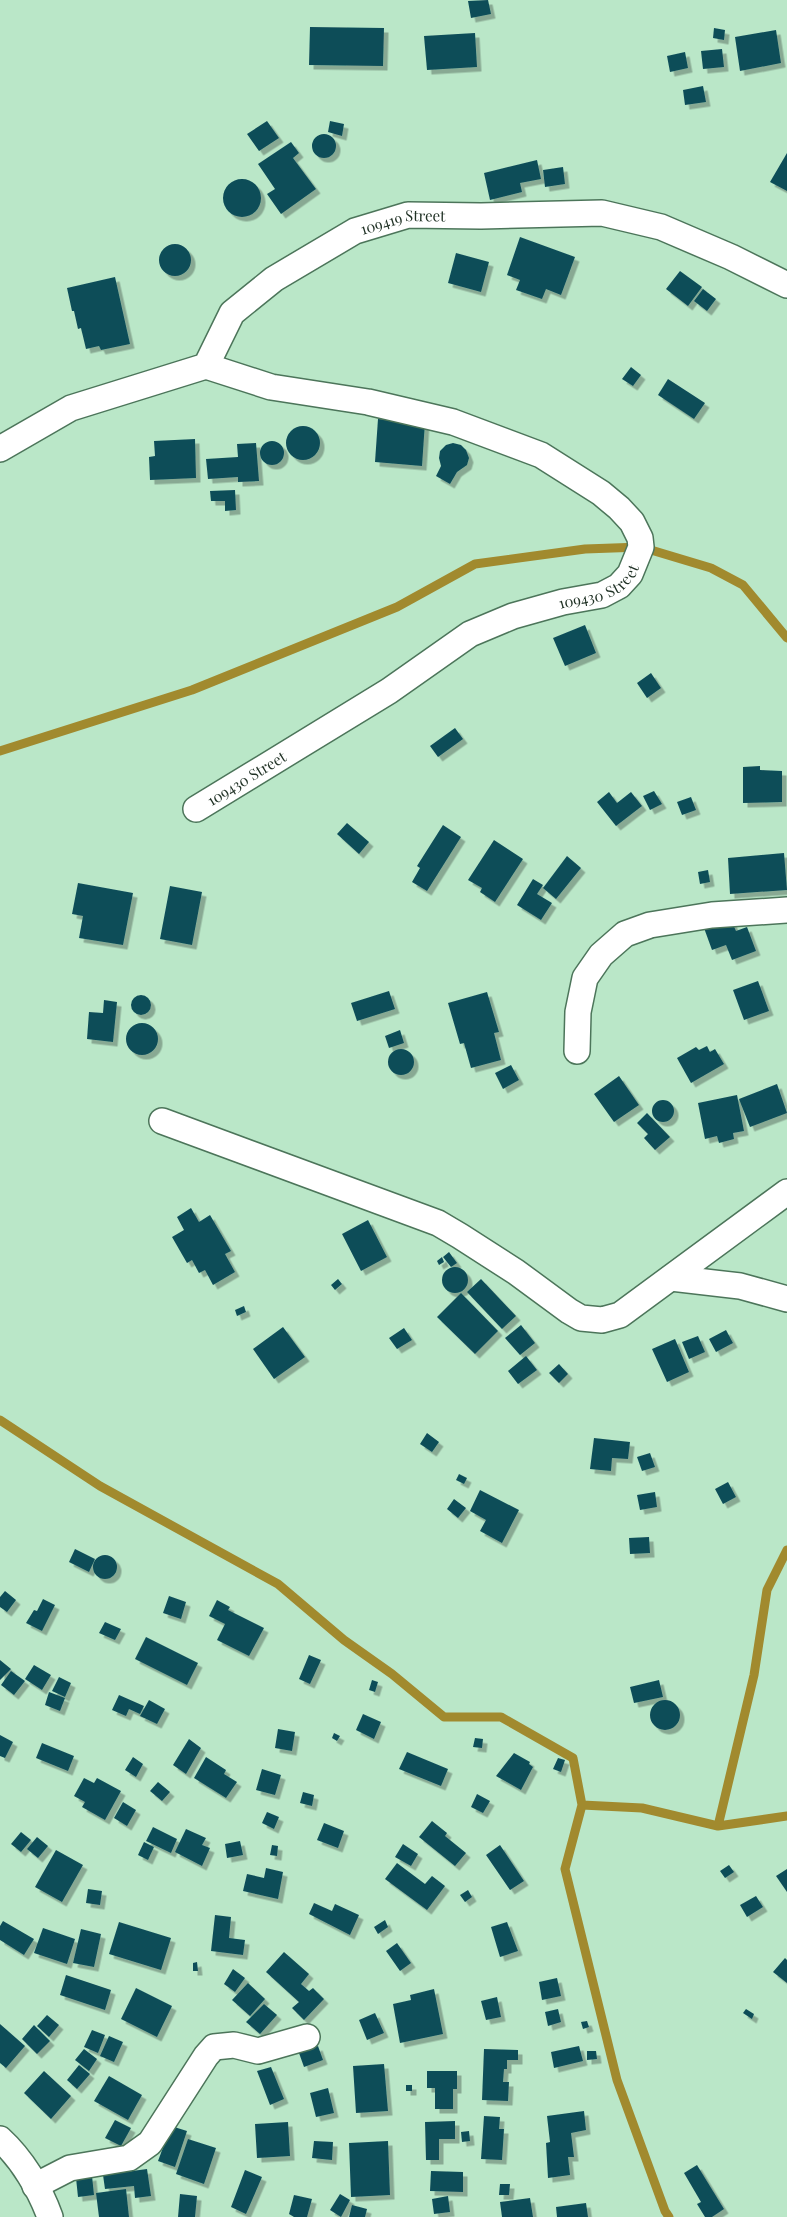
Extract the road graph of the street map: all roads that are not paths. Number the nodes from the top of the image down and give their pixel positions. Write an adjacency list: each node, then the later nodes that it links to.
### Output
1 (787, 285): 2 (street, 109419 Street)
2 (206, 366): 3 (street); 4 (street, 109430 Street)
3 (0, 448)
4 (196, 809)
5 (787, 910): 6 (street)
6 (577, 1051)
7 (162, 1121): 9 (street)
8 (787, 1192): 9 (street)
9 (671, 1278): 10 (street)
10 (787, 1299)
11 (307, 2037): 13 (street)
12 (0, 2139): 13 (street)
13 (35, 2186): 14 (street)
14 (50, 2217)

